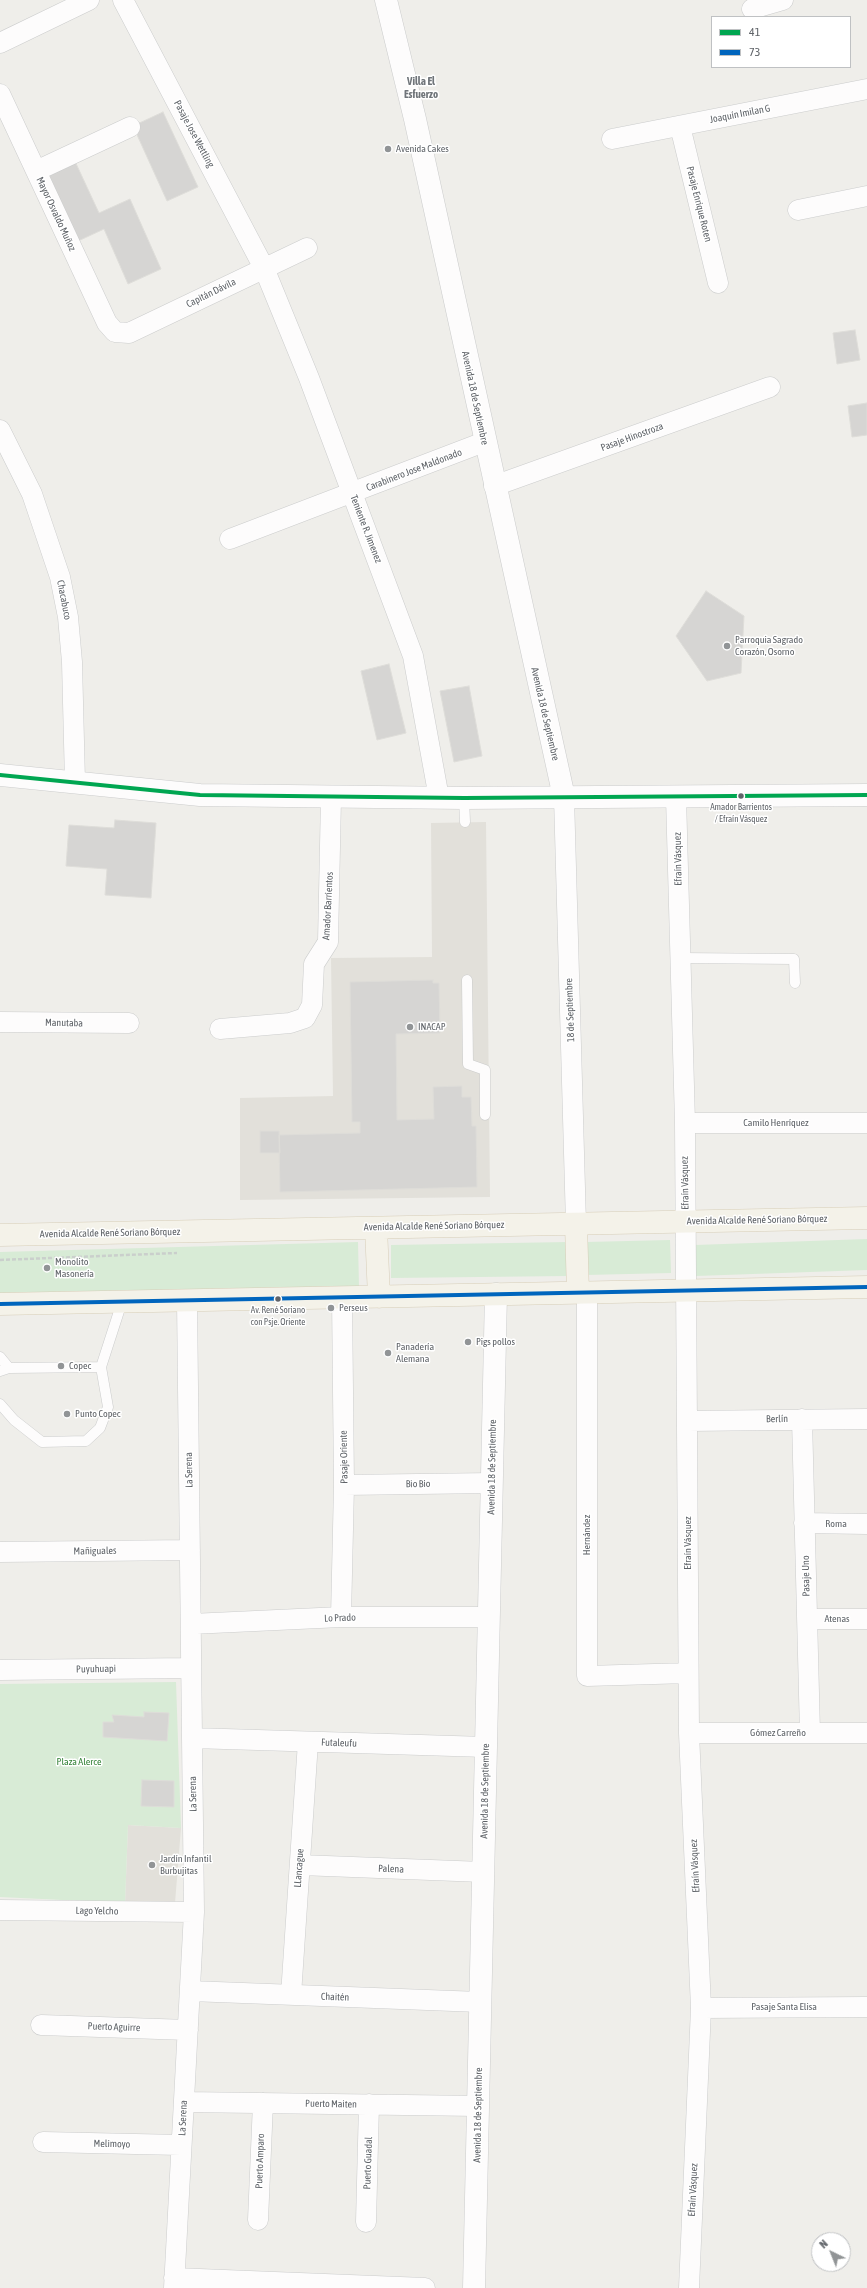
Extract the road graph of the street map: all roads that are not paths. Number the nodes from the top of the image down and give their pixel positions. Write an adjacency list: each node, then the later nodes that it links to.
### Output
1 (90, 0): 6 (street)
2 (122, 0): 16 (street, Pasaje Jose Wettling)
3 (386, 0): 21 (street, Avenida 18 de Septiembre)
4 (782, 0): 5 (street)
5 (752, 9)
6 (0, 43)
7 (867, 89): 9 (street, Joaquín Imilan G)
8 (0, 94): 12 (street, Mayor Osvaldo Muñoz)
9 (680, 126): 11 (street, Joaquín Imilan G); 17 (street, Pasaje Enrique Roten)
10 (130, 127): 12 (street)
11 (612, 139)
12 (36, 171): 18 (street, Mayor Osvaldo Muñoz)
13 (867, 196): 14 (street)
14 (798, 210)
15 (307, 248): 16 (street, Capitán Dávila)
16 (264, 268): 18 (street, Capitán Dávila); 23 (street, Teniente R. Jimenez)
17 (718, 283)
18 (115, 332)
19 (770, 387): 22 (street, Pasaje Hinostroza)
20 (0, 430): 26 (street, Chacabuco)
21 (484, 442): 22 (street, Avenida 18 de Septiembre); 23 (street, Carabinero Jose Maldonado)
22 (494, 486): 28 (street, Avenida 18 de Septiembre)
23 (352, 494): 24 (street, Carabinero Jose Maldonado); 31 (street, Teniente R. Jimenez)
24 (230, 538)
25 (0, 775): 26 (street)
26 (75, 782): 30 (street)
27 (867, 795): 29 (street)
28 (564, 796): 29 (street); 32 (street); 45 (street, 18 de Septiembre)
29 (676, 797): 34 (street, Efraín Vásquez)
30 (331, 798): 31 (street); 39 (street, Amador Barrientos)
31 (439, 798): 32 (street)
32 (464, 798): 33 (lane)
33 (465, 822)
34 (680, 958): 36 (lane); 41 (street, Efraín Vásquez)
35 (467, 980): 40 (lane)
36 (795, 983)
37 (0, 1022): 38 (street, Manutaba)
38 (129, 1023)
39 (220, 1029)
40 (485, 1115)
41 (685, 1123): 42 (street, Camilo Henríquez); 44 (street, Efraín Vásquez)
42 (867, 1123)
43 (867, 1218): 44 (main road, Avenida Alcalde René Soriano Bórquez)
44 (686, 1221): 45 (main road, Avenida Alcalde René Soriano Bórquez); 49 (street, Efraín Vásquez)
45 (576, 1224): 46 (main road, Avenida Alcalde René Soriano Bórquez); 50 (main road)
46 (376, 1228): 47 (main road, Avenida Alcalde René Soriano Bórquez); 52 (main road)
47 (0, 1235)
48 (867, 1287): 49 (main road)
49 (686, 1291): 50 (main road); 63 (street, Efraín Vásquez)
50 (582, 1293): 51 (main road); 77 (street, Hernández)
51 (496, 1294): 52 (main road); 64 (street, Avenida 18 de Septiembre)
52 (379, 1297): 53 (main road)
53 (342, 1298): 54 (main road); 65 (street, Pasaje Oriente)
54 (187, 1300): 55 (main road); 68 (street, La Serena)
55 (122, 1302): 56 (main road); 58 (lane)
56 (0, 1304)
57 (0, 1357): 59 (lane)
58 (101, 1367): 59 (lane); 60 (lane)
59 (4, 1369)
60 (0, 1404)
61 (802, 1419): 62 (street, Berlín); 63 (street, Berlín); 66 (street, Pasaje Uno)
62 (867, 1419)
63 (688, 1421): 77 (street, Efraín Vásquez)
64 (492, 1483): 65 (street, Bio Bio); 71 (street, Avenida 18 de Septiembre)
65 (344, 1485): 70 (street, Pasaje Oriente)
66 (804, 1523): 67 (street, Roma); 72 (street, Pasaje Uno)
67 (867, 1524)
68 (190, 1550): 69 (street, Mañiguales); 74 (street, La Serena)
69 (0, 1552)
70 (342, 1617): 71 (street, Lo Prado); 74 (street, Lo Prado)
71 (489, 1617): 83 (street, Avenida 18 de Septiembre)
72 (807, 1619): 73 (street, Atenas); 79 (street, Pasaje Uno)
73 (867, 1619)
74 (191, 1624): 75 (street, La Serena)
75 (191, 1668): 76 (street, Puyuhuapi); 81 (street, La Serena)
76 (0, 1670)
77 (688, 1673): 78 (street, Efraín Vásquez)
78 (689, 1733): 79 (street, Gómez Carreño); 92 (street, Efraín Vásquez)
79 (810, 1733): 80 (street, Gómez Carreño)
80 (867, 1733)
81 (192, 1738): 82 (street, Futaleufu); 87 (street, La Serena)
82 (308, 1742): 83 (street, Futaleufu); 84 (street, LLancague)
83 (486, 1747): 85 (street, Avenida 18 de Septiembre)
84 (300, 1865): 85 (street, Palena); 89 (street, LLancague)
85 (483, 1872): 90 (street, Avenida 18 de Septiembre)
86 (0, 1910): 87 (street, Lago Yelcho)
87 (194, 1912): 88 (street, La Serena)
88 (190, 1991): 89 (street, Chaitén); 94 (street, La Serena)
89 (291, 1995): 90 (street, Chaitén)
90 (480, 2002): 98 (street, Avenida 18 de Septiembre)
91 (867, 2007): 92 (street, Pasaje Santa Elisa)
92 (701, 2008): 106 (street, Efraín Vásquez)
93 (41, 2025): 94 (street, Puerto Aguirre)
94 (188, 2030): 95 (street, La Serena)
95 (184, 2102): 96 (street, Puerto Maiten); 100 (street, La Serena)
96 (263, 2103): 97 (street, Puerto Maiten); 101 (street, Puerto Amparo)
97 (370, 2104): 98 (street, Puerto Maiten); 102 (street, Puerto Guadal)
98 (478, 2106): 105 (street, Avenida 18 de Septiembre)
99 (43, 2142): 100 (street, Melimoyo)
100 (181, 2145): 103 (street, La Serena)
101 (258, 2220)
102 (366, 2222)
103 (174, 2283): 104 (street)
104 (425, 2288)
105 (474, 2288)
106 (689, 2288)

